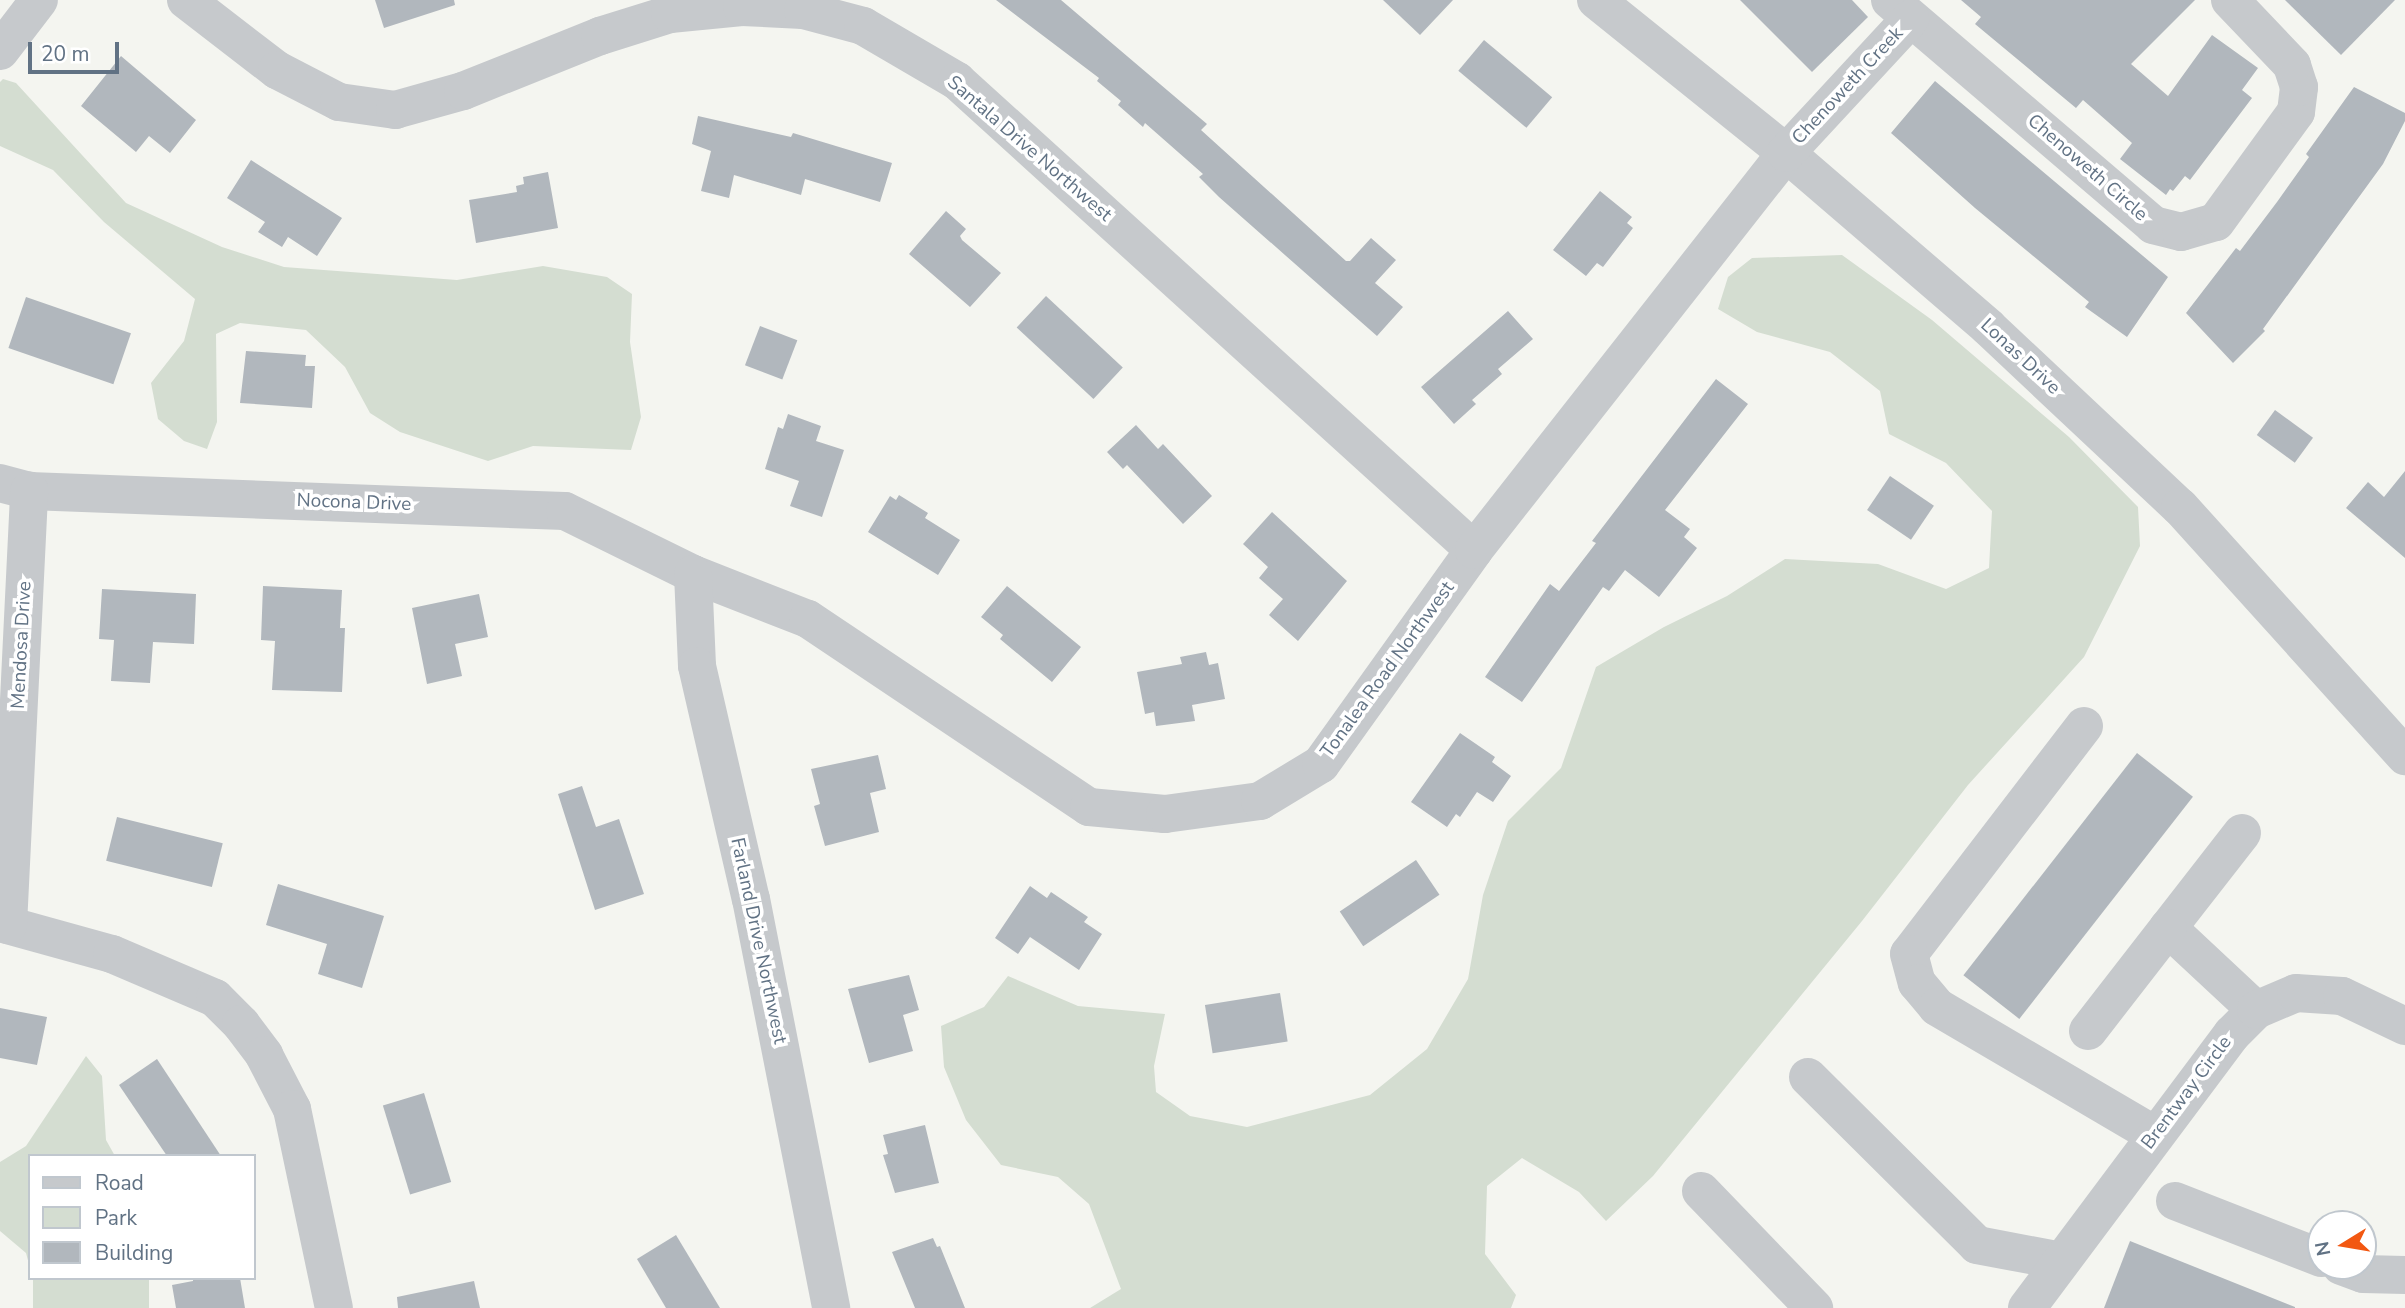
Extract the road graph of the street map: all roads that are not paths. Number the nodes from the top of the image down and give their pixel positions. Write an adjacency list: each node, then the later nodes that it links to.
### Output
1 (39, 0): 6 (street)
2 (186, 0): 9 (street, Santala Drive Northwest)
3 (1596, 0): 7 (street, Lonas Drive)
4 (2230, 0): 5 (street, Chenoweth Circle)
5 (1900, 10): 7 (street, Chenoweth Creek)
6 (0, 51)
7 (1786, 153): 9 (street, Tonalea Road Northwest); 12 (street, Lonas Drive)
8 (15, 487): 10 (street, Nocona Drive); 14 (street, Mendosa Drive)
9 (1474, 550): 10 (street, Tonalea Road Northwest)
10 (694, 574): 28 (street, Farland Drive Northwest)
11 (2084, 726): 20 (street)
12 (2405, 756)
13 (2242, 834): 15 (street)
14 (4, 924): 27 (street)
15 (2168, 928): 16 (street); 18 (street)
16 (2256, 1010): 17 (street, Brentway Circle); 20 (street, Brentway Circle)
17 (2405, 1026)
18 (2088, 1031)
19 (1808, 1077): 24 (street)
20 (2155, 1135): 24 (street, Brentway Circle)
21 (1701, 1191): 29 (street)
22 (2175, 1201): 23 (street)
23 (2307, 1253)
24 (2062, 1261): 30 (street, Brentway Circle)
25 (2377, 1274): 26 (street)
26 (2405, 1275)
27 (334, 1308)
28 (831, 1308)
29 (1814, 1308)
30 (2027, 1308)

